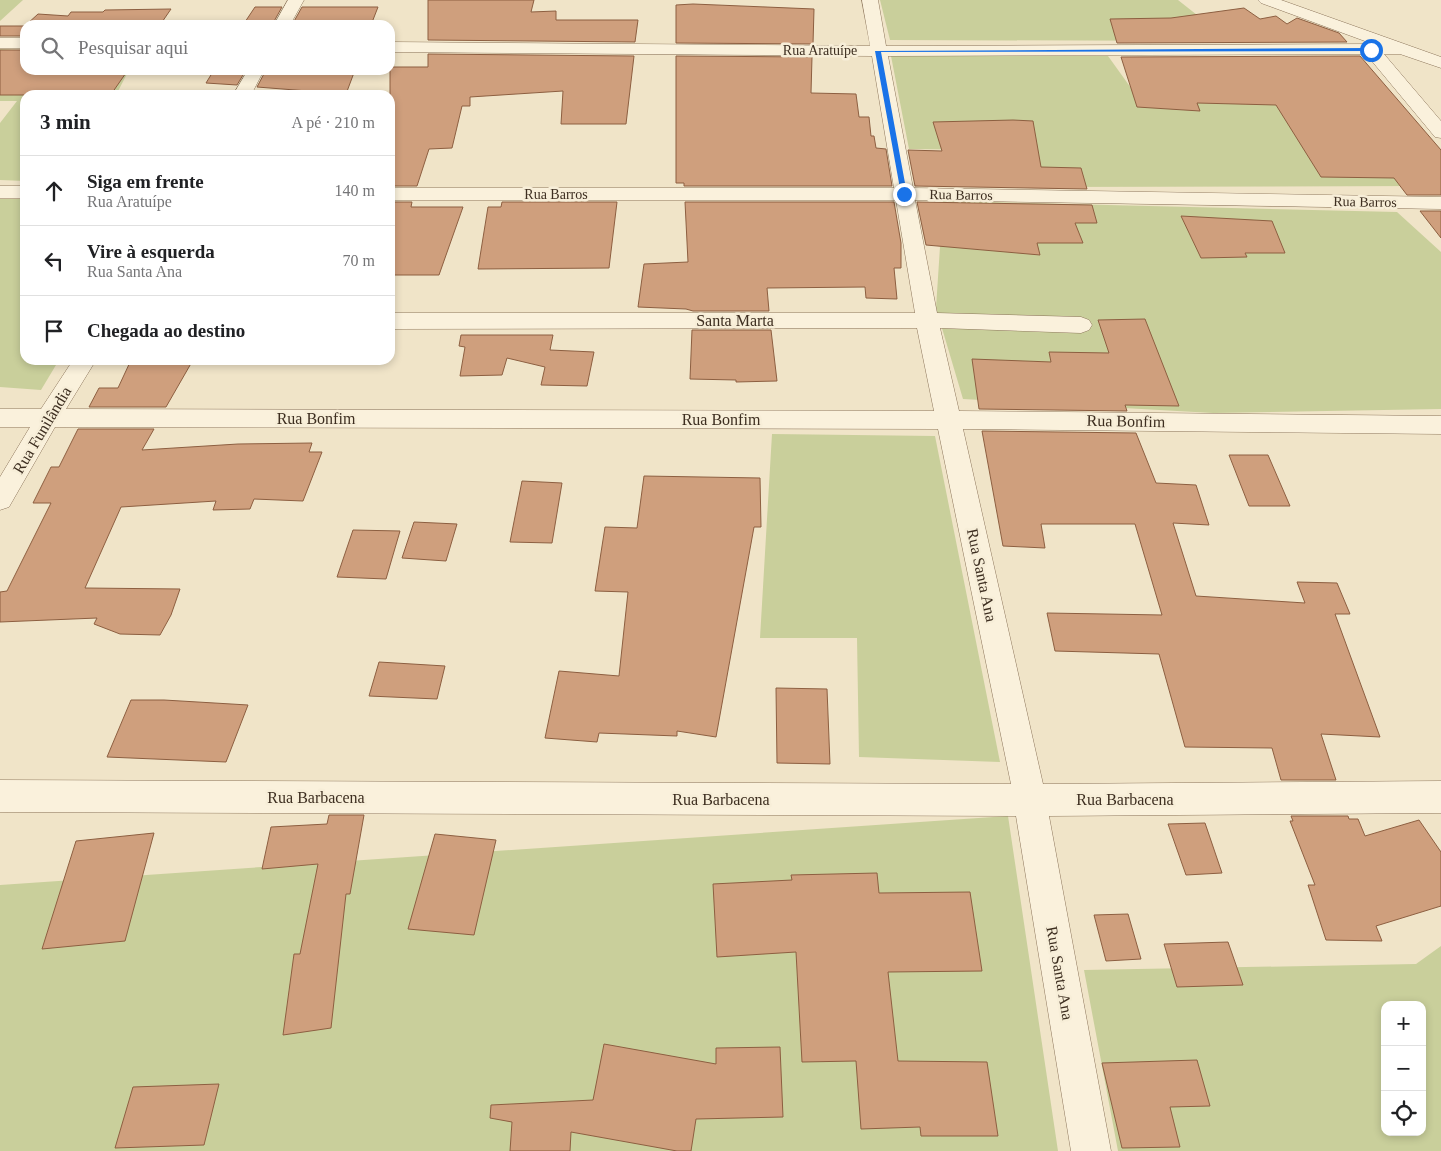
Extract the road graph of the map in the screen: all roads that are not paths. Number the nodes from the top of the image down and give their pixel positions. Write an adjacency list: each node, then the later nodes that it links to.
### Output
1 (296, 0): 4 (street)
2 (870, 0): 10 (street, Rua Santa Ana)
3 (1266, 0): 8 (street)
4 (285, 20)
5 (0, 43): 6 (street)
6 (20, 43)
7 (395, 47): 10 (street, Rua Aratuípe)
8 (1400, 49): 9 (street, Rua Aratuípe); 11 (street)
9 (1371, 50): 10 (street, Rua Aratuípe); 14 (street)
10 (878, 51): 18 (street, Rua Santa Ana)
11 (1441, 63)
12 (253, 75): 13 (street)
13 (245, 90)
14 (1441, 133)
15 (0, 192): 16 (street)
16 (20, 192)
17 (395, 194): 18 (street, Rua Barros)
18 (904, 194): 19 (street, Rua Barros); 20 (street, Rua Santa Ana)
19 (1441, 203)
20 (927, 320): 21 (street, Santa Marta); 22 (street, Santa Marta); 26 (street, Rua Santa Ana)
21 (395, 321)
22 (1081, 325)
23 (82, 365): 25 (street, Rua Funilândia)
24 (0, 418): 25 (street, Rua Bonfim)
25 (48, 418): 26 (street, Rua Bonfim); 28 (street, Rua Funilândia)
26 (949, 420): 27 (street, Rua Bonfim); 31 (street, Rua Santa Ana)
27 (1441, 425)
28 (0, 500)
29 (0, 796): 31 (street, Rua Barbacena)
30 (1441, 797): 31 (street, Rua Barbacena)
31 (1030, 800): 32 (street, Rua Santa Ana)
32 (1092, 1151)

